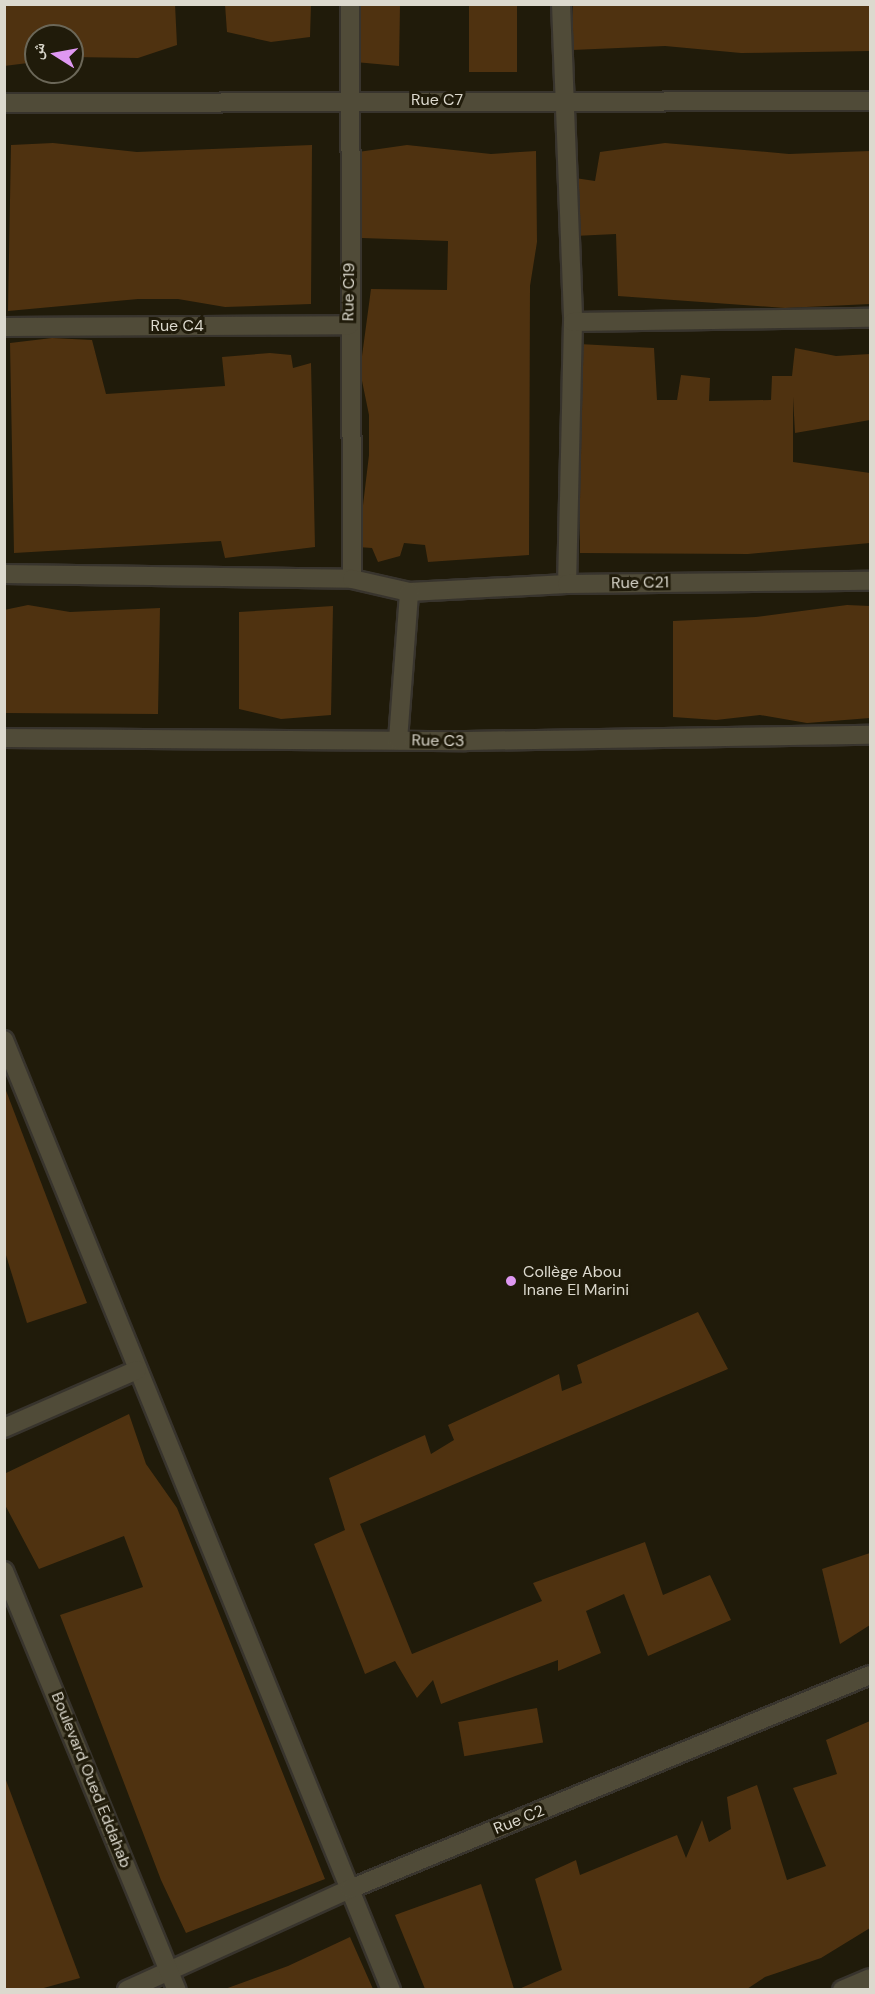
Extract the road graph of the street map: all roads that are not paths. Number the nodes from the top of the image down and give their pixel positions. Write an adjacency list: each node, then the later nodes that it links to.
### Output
1 (350, 4): 3 (street, Rue C19)
2 (561, 4): 4 (street)
3 (351, 99): 4 (street, Rue C7); 6 (street, Rue C7); 9 (street, Rue C19)
4 (561, 101): 5 (street, Rue C7); 8 (street)
5 (870, 101)
6 (4, 103)
7 (870, 318): 8 (street)
8 (573, 322): 14 (street)
9 (349, 325): 10 (street, Rue C4); 12 (street, Rue C19)
10 (4, 327)
11 (4, 574): 12 (street, Rue C21)
12 (352, 579): 15 (street, Rue C21)
13 (870, 581): 14 (street, Rue C21)
14 (567, 584): 15 (street, Rue C21)
15 (409, 592): 18 (street)
16 (870, 735): 18 (street, Rue C3)
17 (4, 738): 18 (street, Rue C3)
18 (398, 740)
19 (4, 1040): 20 (street)
20 (137, 1370): 21 (street); 24 (street)
21 (4, 1428)
22 (4, 1571): 26 (street, Boulevard Oued Eddahab)
23 (870, 1675): 24 (street, Rue C2)
24 (350, 1889): 26 (street, Rue C2); 28 (street)
25 (870, 1977): 29 (street)
26 (173, 1981): 27 (street, Rue C2)
27 (127, 1989)
28 (391, 1989)
29 (842, 1989)

